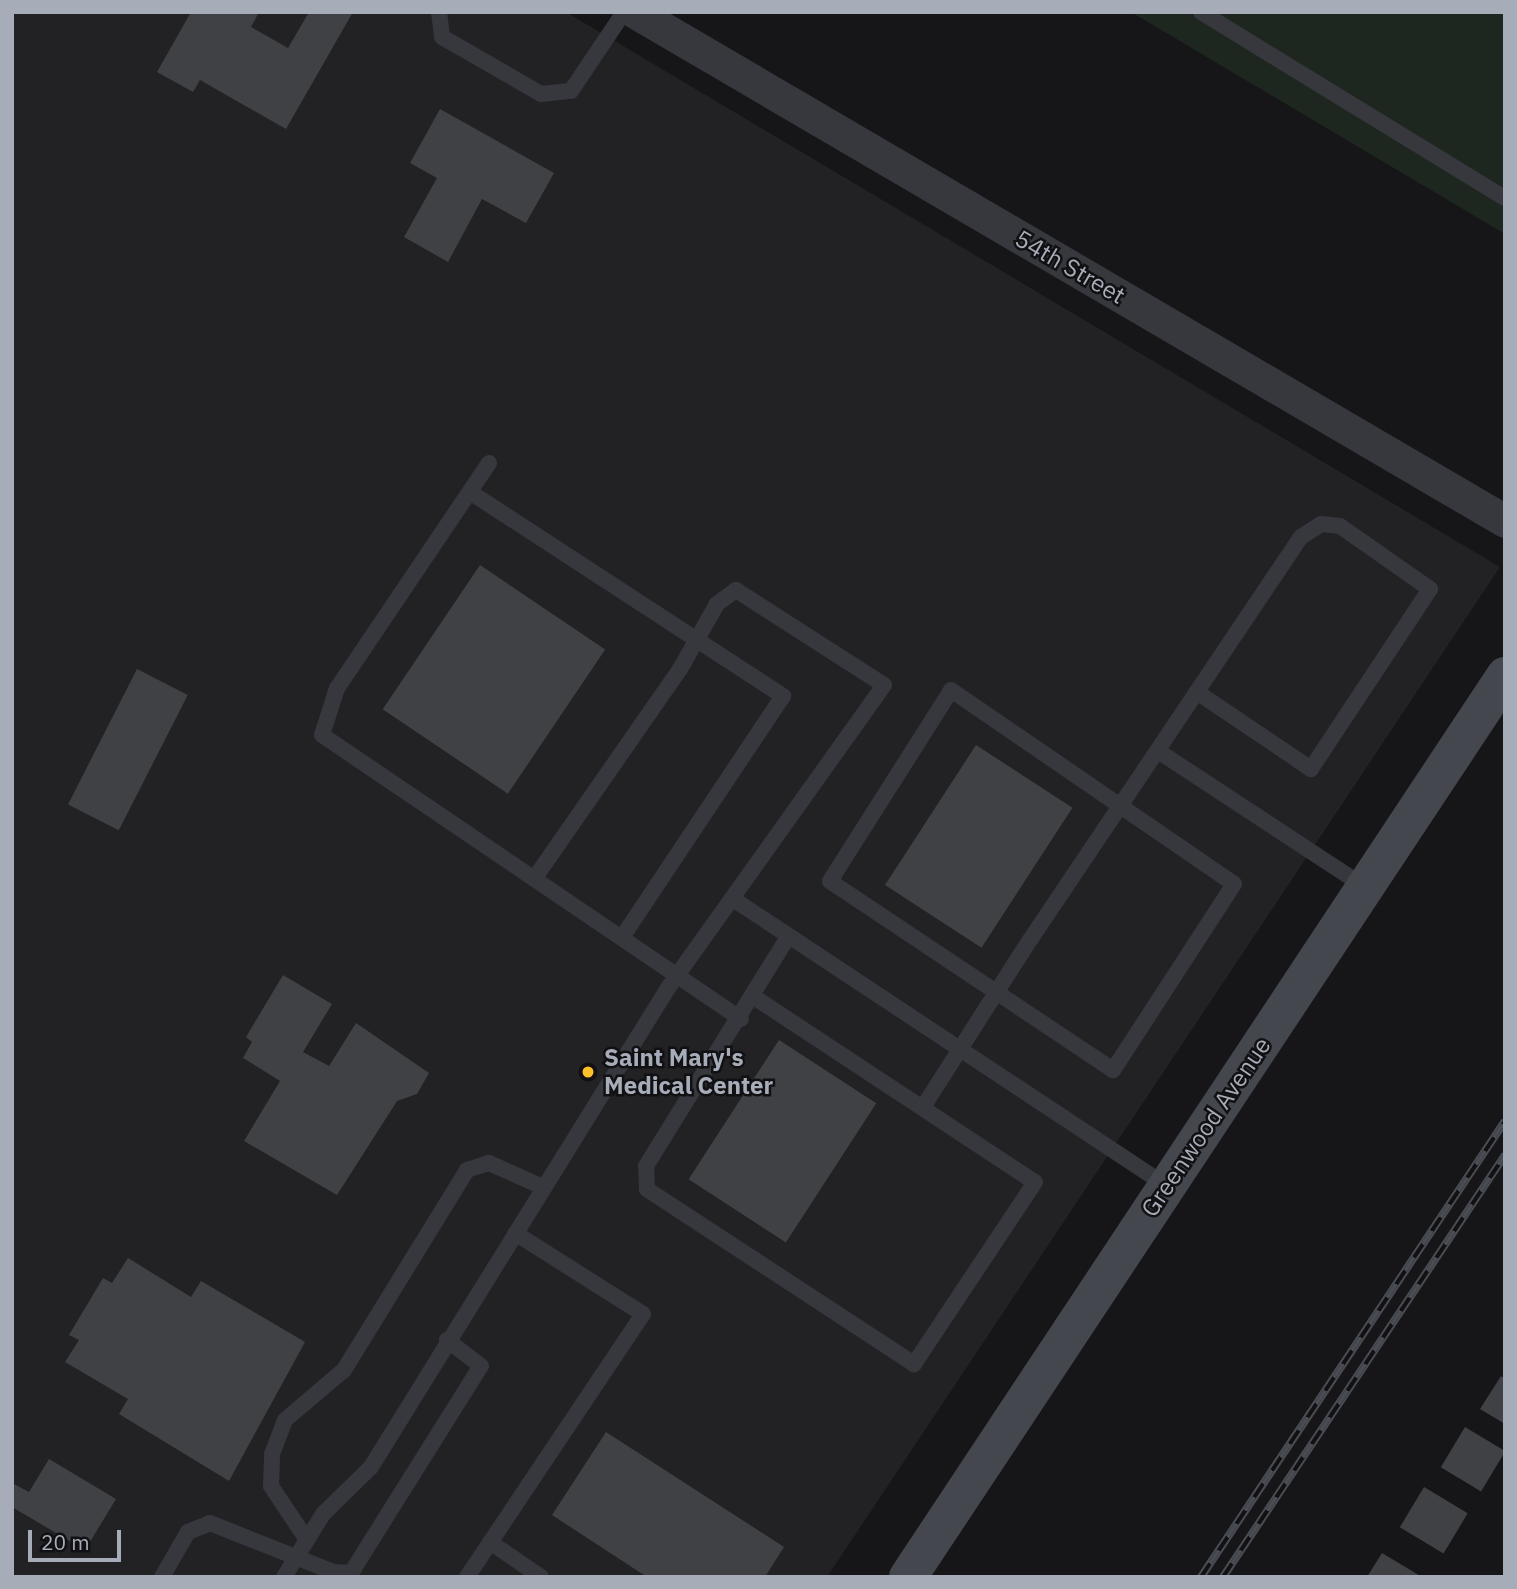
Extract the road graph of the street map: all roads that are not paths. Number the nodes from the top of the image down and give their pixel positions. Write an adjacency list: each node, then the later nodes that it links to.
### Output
1 (439, 12): 2 (lane)
2 (624, 12)
3 (635, 12): 8 (street, 54th Street)
4 (1201, 12): 5 (lane)
5 (1505, 198)
6 (489, 463): 7 (lane)
7 (470, 492): 9 (lane); 14 (lane)
8 (1505, 521)
9 (696, 638): 14 (lane); 16 (lane); 17 (lane)
10 (1505, 676): 15 (main road, Greenwood Avenue)
11 (1197, 692): 11 (lane); 12 (lane)
12 (1158, 751): 13 (lane); 15 (lane)
13 (1121, 809): 20 (lane); 20 (lane); 20 (lane)
14 (536, 876): 17 (lane)
15 (1365, 887): 25 (main road, Greenwood Avenue)
16 (733, 900): 18 (lane); 19 (lane)
17 (623, 936): 19 (lane)
18 (788, 937): 21 (lane); 23 (lane)
19 (678, 974): 22 (lane); 26 (lane)
20 (999, 995): 23 (lane)
21 (754, 997): 22 (lane); 24 (lane)
22 (741, 1019): 24 (lane)
23 (962, 1047): 24 (lane); 25 (lane)
24 (923, 1107)
25 (1167, 1186): 36 (main road, Greenwood Avenue)
26 (543, 1187): 27 (lane); 29 (lane)
27 (515, 1233): 28 (lane); 30 (lane)
28 (447, 1340): 29 (lane); 31 (lane)
29 (307, 1540): 31 (lane)
30 (491, 1542): 34 (lane); 35 (lane)
31 (298, 1555): 32 (lane); 33 (lane)
32 (162, 1577)
33 (284, 1577)
34 (467, 1577)
35 (541, 1577)
36 (908, 1577)

